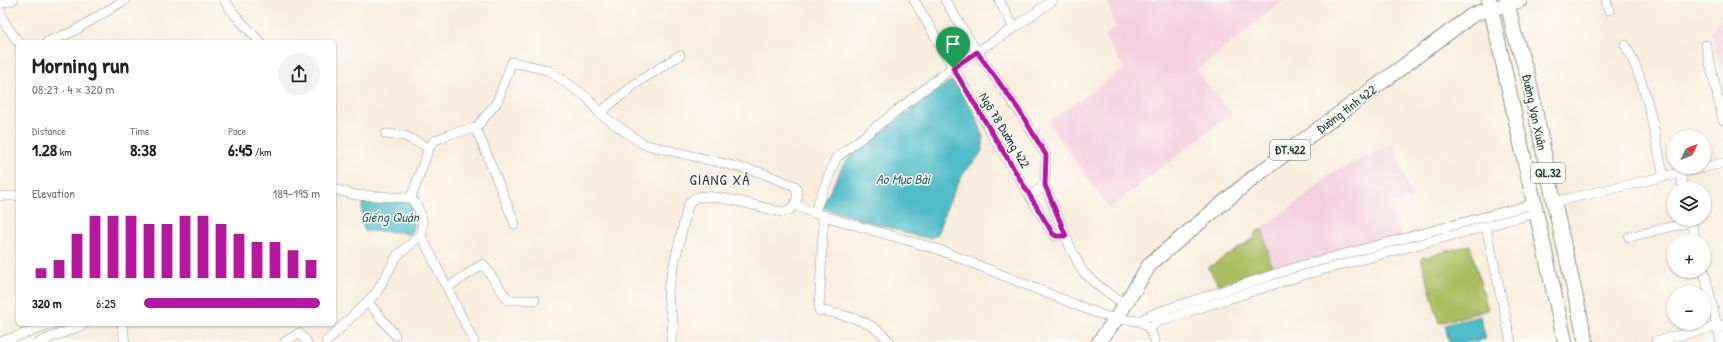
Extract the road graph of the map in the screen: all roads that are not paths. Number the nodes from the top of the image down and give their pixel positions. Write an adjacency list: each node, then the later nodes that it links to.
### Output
1 (13, 0): 10 (street)
2 (125, 0): 17 (street)
3 (224, 0): 18 (street)
4 (914, 0): 23 (street, Ngõ 78 Đường 422)
5 (945, 0): 21 (street)
6 (999, 0): 14 (street)
7 (1053, 0): 14 (street)
8 (1606, 0): 12 (street)
9 (1512, 2): 11 (main road, Đường tỉnh 422 / ĐT.422); 40 (main road, Đường Vạn Xuân / QL.32)
10 (0, 4)
11 (1490, 5): 42 (main road, Đường Vạn Xuân / QL.32); 55 (main road, Đường tỉnh 422 / ĐT.422)
12 (1609, 10)
13 (0, 11): 15 (street)
14 (1014, 28): 21 (street)
15 (4, 30): 16 (street)
16 (16, 40)
17 (52, 40)
18 (258, 40)
19 (1625, 45): 32 (street)
20 (1706, 45): 25 (street)
21 (977, 52): 23 (street); 34 (street)
22 (680, 55): 24 (street)
23 (953, 68): 38 (street, Ngõ 78 Đường 422); 43 (street)
24 (599, 113): 26 (street); 41 (street)
25 (1723, 120)
26 (476, 128): 28 (street); 45 (street)
27 (386, 134): 28 (street)
28 (429, 148): 39 (street)
29 (1723, 163): 30 (street)
30 (1711, 166)
31 (1680, 174): 32 (street); 33 (street)
32 (1664, 177): 40 (street)
33 (1682, 182)
34 (1045, 185): 38 (street); 49 (street)
35 (336, 190): 39 (street)
36 (0, 196): 37 (street)
37 (16, 196)
38 (1030, 196): 49 (street, Ngõ 78 Đường 422)
39 (412, 198): 48 (street)
40 (1554, 202): 78 (main road, Đường Vạn Xuân / QL.32)
41 (795, 205): 43 (street); 72 (street)
42 (1535, 209): 46 (street); 57 (street); 77 (main road, Đường Vạn Xuân / QL.32)
43 (814, 213): 44 (street)
44 (824, 215): 56 (street); 73 (street)
45 (516, 224)
46 (1486, 226): 62 (street); 76 (street)
47 (1670, 226): 50 (street)
48 (421, 235): 52 (street); 54 (street)
49 (1066, 236): 55 (street)
50 (1629, 236)
51 (1706, 278): 58 (street)
52 (447, 288): 53 (street); 71 (street)
53 (535, 300)
54 (368, 302): 63 (street); 70 (street)
55 (1126, 304): 56 (main road, Đường tỉnh 422 / ĐT.422)
56 (1116, 319): 57 (street); 74 (main road, ĐT.422)
57 (1140, 322): 62 (street)
58 (1720, 325): 64 (street); 79 (street)
59 (47, 326): 65 (street)
60 (80, 326): 66 (street)
61 (122, 326): 67 (street)
62 (1149, 328): 75 (street)
63 (395, 335)
64 (1655, 339)
65 (0, 342)
66 (40, 342)
67 (125, 342)
68 (285, 342): 69 (street)
69 (308, 342)
70 (326, 342)
71 (474, 342)
72 (671, 342)
73 (890, 342)
74 (1098, 342)
75 (1155, 342)
76 (1511, 342)
77 (1565, 342)
78 (1586, 342)
79 (1721, 342)

